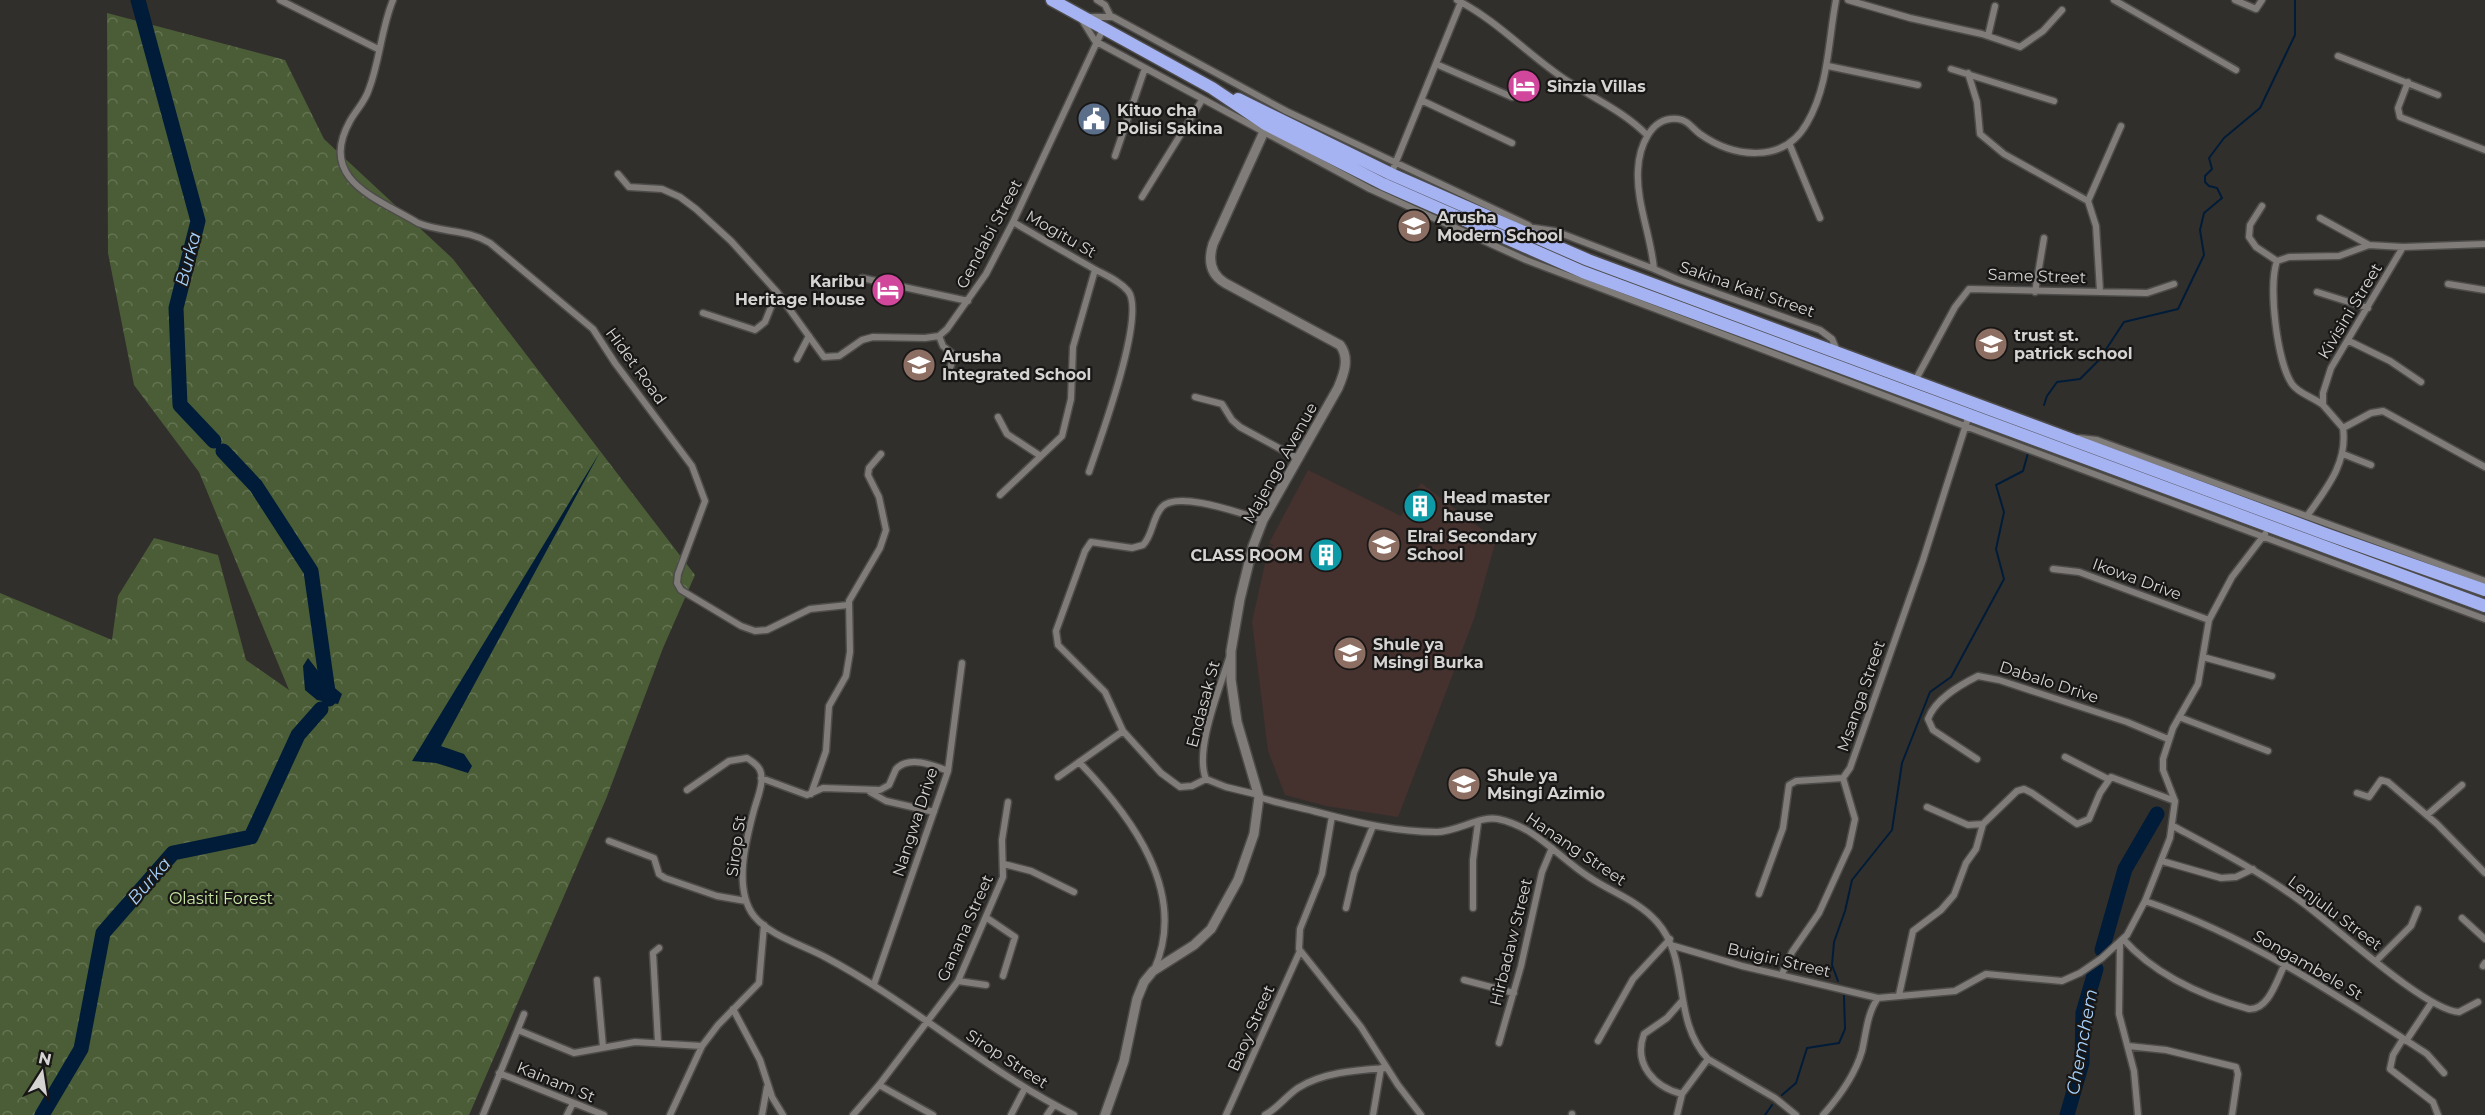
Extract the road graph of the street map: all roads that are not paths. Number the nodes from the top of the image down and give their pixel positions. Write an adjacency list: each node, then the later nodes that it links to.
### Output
1 (280, 0): 18 (street)
2 (393, 0): 18 (street, Hidet Road)
3 (1052, 0): 14 (highway)
4 (1098, 0): 13 (street)
5 (1836, 0): 21 (street)
6 (1848, 0): 16 (street)
7 (2114, 0): 24 (street)
8 (2235, 0): 9 (street)
9 (2262, 0)
10 (1463, 2): 20 (street); 36 (street)
11 (1995, 6): 16 (street)
12 (2062, 10): 16 (street)
13 (1111, 17): 14 (street); 41 (street)
14 (1081, 18): 15 (highway); 17 (street)
15 (1103, 29): 17 (street, Gendabi Street); 33 (highway)
16 (1988, 36)
17 (1095, 41): 22 (street); 48 (street, Gendabi Street)
18 (378, 49): 99 (street, Hidet Road)
19 (2338, 56): 26 (street)
20 (1436, 64): 29 (street); 31 (street)
21 (1828, 66): 27 (street); 37 (street)
22 (1145, 68): 30 (street); 40 (street)
23 (1951, 69): 25 (street)
24 (2236, 70)
25 (1968, 73): 32 (street); 44 (street)
26 (2408, 82): 28 (street); 39 (street)
27 (1918, 85)
28 (2438, 94)
29 (1512, 97)
30 (1202, 100): 35 (street); 43 (street)
31 (1421, 100): 38 (street); 41 (street)
32 (2054, 101)
33 (1251, 109): 35 (highway); 41 (highway)
34 (2121, 126): 44 (street)
35 (1264, 131): 80 (highway); 86 (street, Majengo Avenue)
36 (1647, 135): 37 (street); 56 (street, Sakina Kati Street)
37 (1789, 142): 46 (street)
38 (1512, 143)
39 (2485, 150)
40 (1115, 156)
41 (1393, 169): 49 (street); 51 (highway)
42 (618, 174): 63 (street)
43 (1142, 197)
44 (2088, 201): 62 (street)
45 (2262, 206): 55 (street)
46 (1820, 218)
47 (2320, 218): 53 (street)
48 (1013, 222): 57 (street, Mogitu St); 66 (street, Gendabi Street)
49 (1533, 228): 51 (street); 56 (street)
50 (2044, 238): 64 (street)
51 (1547, 242): 72 (highway)
52 (2485, 244): 54 (street)
53 (2369, 245): 54 (street); 55 (street)
54 (2403, 247): 67 (street, Kivisini Street)
55 (2277, 261): 78 (street)
56 (1654, 268): 72 (street, Sakina Kati Street)
57 (1095, 270): 85 (street); 89 (street, Mogitu St)
58 (862, 278): 66 (street)
59 (2174, 284): 62 (street, Same Street)
60 (2448, 284): 61 (street)
61 (2485, 290)
62 (2100, 291): 64 (street, Same Street)
63 (777, 292): 68 (street); 69 (street)
64 (2035, 292): 75 (street, Same Street)
65 (2317, 292): 67 (street)
66 (968, 301): 70 (street, Gendabi Street)
67 (2368, 308): 71 (street, Kivisini Street)
68 (703, 313)
69 (810, 336): 70 (street); 73 (street)
70 (939, 336): 74 (street)
71 (2349, 341): 76 (street); 78 (street, Kivisini Street)
72 (1839, 353): 75 (highway)
73 (797, 359)
74 (949, 372)
75 (1915, 381): 82 (highway)
76 (2421, 382)
77 (1195, 397): 86 (street)
78 (2323, 405): 81 (street)
79 (998, 417): 85 (street)
80 (1967, 421): 90 (highway); 95 (street); 117 (street, Msanga Street)
81 (2343, 428): 84 (street); 88 (street)
82 (2064, 436): 90 (highway); 93 (street)
83 (881, 454): 99 (street)
84 (2343, 454): 87 (street); 93 (street)
85 (1039, 455): 91 (street)
86 (1299, 459): 94 (street, Majengo Avenue)
87 (2371, 465)
88 (2485, 467)
89 (1089, 472)
90 (2162, 480): 92 (highway)
91 (1000, 495)
92 (2225, 503): 95 (highway); 98 (highway)
93 (2307, 516): 97 (street)
94 (1263, 520): 103 (street, Majengo Avenue); 108 (street)
95 (2268, 531): 100 (highway); 101 (street); 102 (street)
96 (2053, 569): 102 (street, Ikowa Drive)
97 (2485, 581)
98 (2485, 590)
99 (848, 605): 124 (street)
100 (2485, 606)
101 (2485, 619)
102 (2209, 620): 104 (street)
103 (1231, 651): 118 (street, Endasak St); 125 (street, Majengo Avenue)
104 (2203, 657): 106 (street); 107 (street)
105 (962, 663): 114 (street, Nangwa Drive)
106 (2272, 676)
107 (2179, 717): 109 (street); 110 (street)
108 (1123, 731): 113 (street); 118 (street)
109 (2168, 739): 112 (street, Dabalo Drive); 126 (street)
110 (2268, 751)
111 (2065, 757): 119 (street)
112 (1977, 759)
113 (1079, 762): 115 (street); 160 (street)
114 (948, 771): 122 (street); 129 (street, Nangwa Drive)
115 (1058, 777)
116 (761, 778): 121 (street); 124 (street); 144 (street, Sirop St)
117 (1843, 778): 143 (street); 161 (street)
118 (1206, 779): 125 (street)
119 (2108, 779): 126 (street); 133 (street)
120 (2462, 785): 131 (street)
121 (687, 790)
122 (869, 792): 124 (street); 129 (street)
123 (2357, 793): 131 (street)
124 (811, 794)
125 (1259, 796): 130 (street, Hanang Street); 160 (street, Majengo Avenue)
126 (2175, 801): 135 (street)
127 (1008, 802): 139 (street, Ganana Street)
128 (1927, 807): 133 (street)
129 (934, 812): 166 (street, Nangwa Drive)
130 (1332, 816): 134 (street, Hanang Street); 157 (street, Baoy Street)
131 (2427, 816): 141 (street)
132 (1478, 823): 134 (street, Hanang Street); 137 (street, Hanang Street); 147 (street)
133 (1983, 824): 169 (street)
134 (1372, 826): 146 (street)
135 (2173, 826): 138 (street); 140 (street, Lenjulu Street)
136 (609, 841): 144 (street)
137 (1552, 848): 152 (street, Hanang Street); 168 (street, Hirbadaw Street)
138 (2162, 861): 140 (street); 145 (street)
139 (1004, 864): 142 (street); 149 (street, Ganana Street)
140 (2253, 869): 158 (street, Lenjulu Street)
141 (2485, 873)
142 (1074, 892)
143 (1759, 894)
144 (746, 901): 151 (street, Sirop St)
145 (2145, 901): 154 (street); 159 (street, Songambele St)
146 (1346, 908)
147 (1473, 908)
148 (2418, 909): 158 (street)
149 (987, 918): 162 (street); 165 (street, Ganana Street)
150 (2462, 918): 153 (street)
151 (764, 925): 166 (street, Sirop St); 174 (street)
152 (1670, 939): 155 (street, Hanang Street); 179 (street)
153 (2485, 939)
154 (2121, 940): 159 (street); 169 (street); 183 (street)
155 (1674, 946): 161 (street, Buigiri Street); 171 (street, Hanang Street)
156 (659, 948): 180 (street)
157 (1300, 951): 186 (street); 208 (street, Baoy Street)
158 (2376, 961): 172 (street, Lenjulu Street)
159 (2285, 964): 178 (street, Songambele St)
160 (1153, 971): 207 (street, Majengo Avenue)
161 (1782, 975): 170 (street, Buigiri Street)
162 (1003, 976)
163 (597, 980): 184 (street)
164 (1464, 980): 168 (street)
165 (958, 981): 167 (street); 176 (street, Ganana Street)
166 (874, 984): 176 (street, Sirop St)
167 (986, 985)
168 (1514, 993): 181 (street, Hirbadaw Street)
169 (1899, 995): 170 (street)
170 (1878, 998): 195 (street)
171 (1682, 1001): 185 (street, Hanang Street); 192 (street)
172 (2432, 1002): 173 (street, Lenjulu Street); 178 (street)
173 (2478, 1002)
174 (733, 1009): 182 (street); 189 (street)
175 (524, 1014): 177 (street)
176 (928, 1023): 190 (street, Ganana Street); 191 (street, Sirop Street)
177 (518, 1030): 184 (street); 187 (street)
178 (2405, 1040): 188 (street, Songambele St); 217 (street)
179 (1598, 1041)
180 (658, 1042): 182 (street); 184 (street)
181 (1499, 1043)
182 (702, 1046): 199 (street)
183 (2128, 1046): 215 (street); 216 (street)
184 (603, 1047)
185 (1708, 1059): 192 (street); 213 (street, Hanang Street)
186 (1384, 1068): 209 (street); 210 (street); 211 (street)
187 (499, 1073): 193 (street, Kainam St); 196 (street)
188 (2444, 1073)
189 (768, 1084): 200 (street); 201 (street)
190 (879, 1085): 202 (street, Ganana Street); 203 (street)
191 (1025, 1088): 194 (street, Sirop Street); 204 (street)
192 (1682, 1094): 212 (street)
193 (573, 1103): 197 (street); 198 (street, Kainam St)
194 (1054, 1105): 205 (street); 206 (street, Sirop Street)
195 (1825, 1113): 214 (street)
196 (483, 1115)
197 (567, 1115)
198 (604, 1115)
199 (670, 1115)
200 (762, 1115)
201 (783, 1115)
202 (853, 1115)
203 (933, 1115)
204 (1011, 1115)
205 (1047, 1115)
206 (1074, 1115)
207 (1105, 1115)
208 (1226, 1115)
209 (1265, 1115)
210 (1373, 1115)
211 (1421, 1115)
212 (1677, 1115)
213 (1796, 1115)
214 (1836, 1115)
215 (2138, 1115)
216 (2232, 1115)
217 (2438, 1115)

